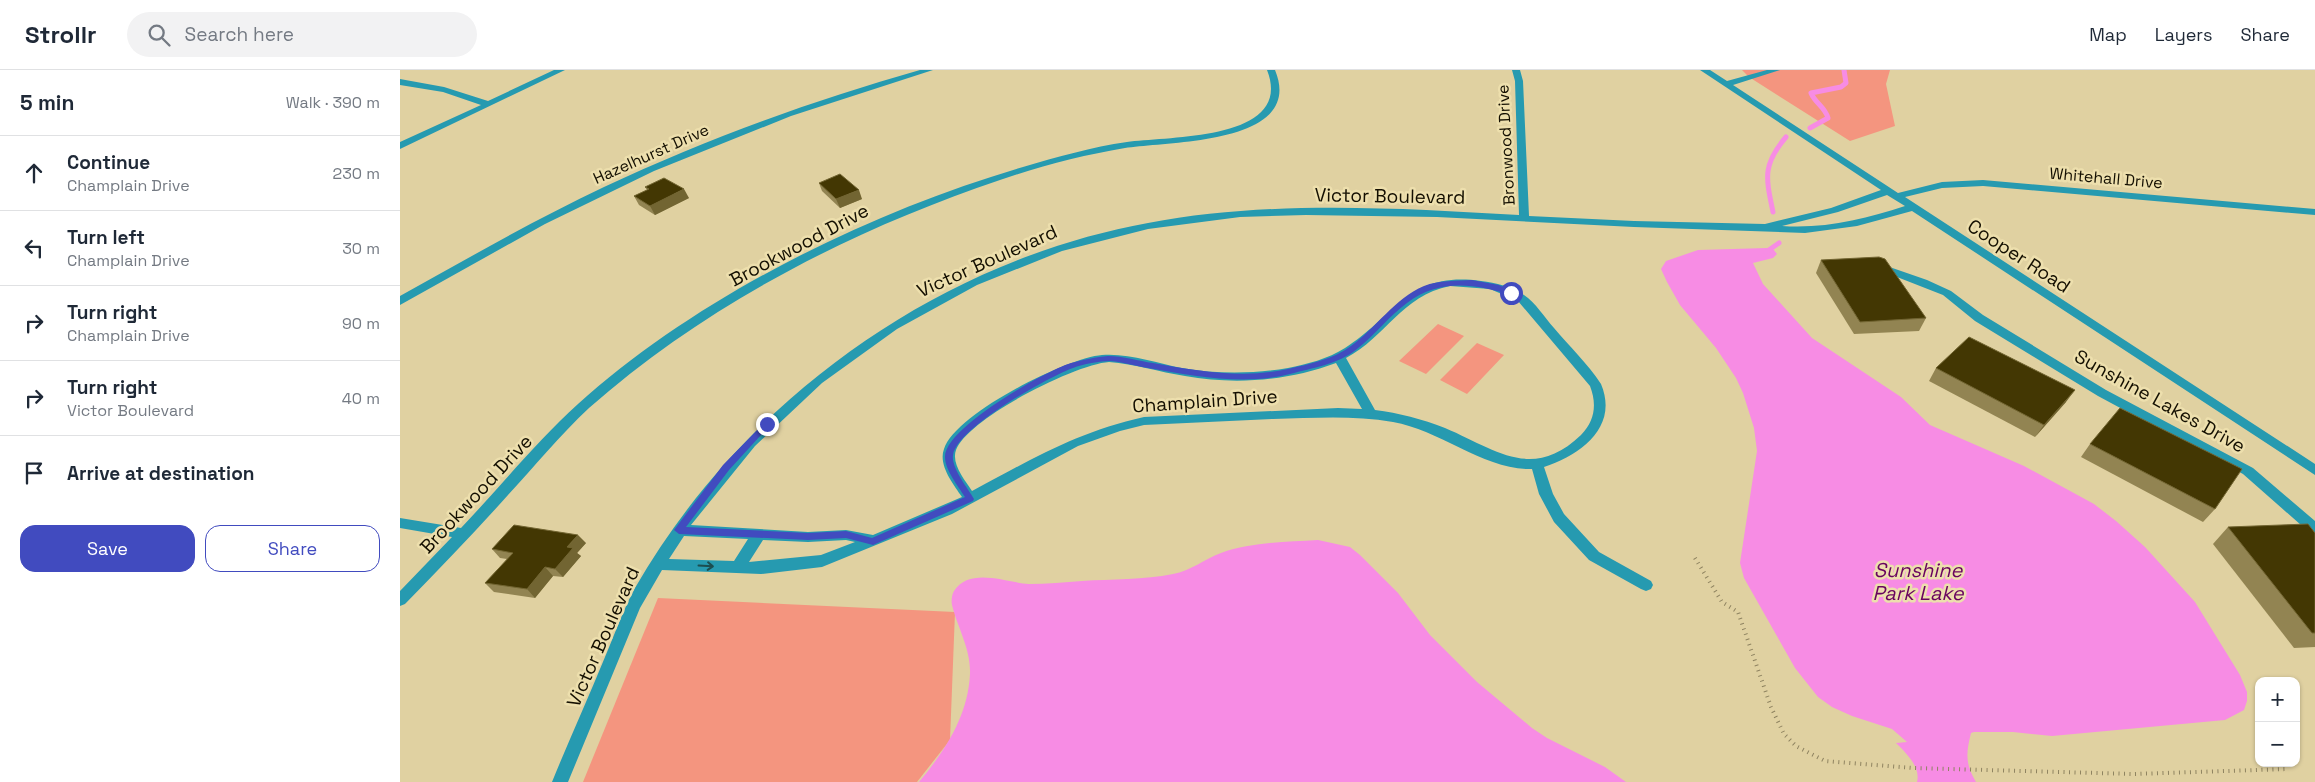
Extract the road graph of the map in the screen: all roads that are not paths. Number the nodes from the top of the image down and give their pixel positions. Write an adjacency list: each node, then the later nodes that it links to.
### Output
1 (561, 70): 9 (street)
2 (929, 70): 17 (street, Hazelhurst Drive)
3 (1271, 70): 26 (street, Brookwood Drive)
4 (1516, 70): 14 (street, Bronwood Drive)
5 (1704, 70): 8 (street, Cooper Road)
6 (1776, 70): 8 (street)
7 (400, 82): 9 (street)
8 (1726, 84): 11 (street, Cooper Road)
9 (487, 104): 10 (street)
10 (400, 146)
11 (1892, 194): 12 (street, Cooper Road); 13 (street, Whitehall Drive); 15 (street, Victor Boulevard)
12 (1913, 207): 15 (street, Victor Boulevard); 21 (street, Cooper Road)
13 (2315, 212)
14 (1524, 218): 15 (street, Victor Boulevard); 25 (street, Victor Boulevard)
15 (1765, 227)
16 (1870, 263): 24 (street, Sunshine Lakes Drive)
17 (400, 301)
18 (1339, 357): 19 (street); 20 (street, Champlain Drive); 22 (street, Champlain Drive)
19 (1370, 413): 20 (street, Champlain Drive); 22 (street, Champlain Drive)
20 (1537, 464): 31 (street)
21 (2315, 470)
22 (970, 499): 28 (street, Champlain Drive)
23 (400, 523): 26 (street)
24 (2315, 529)
25 (679, 530): 27 (street); 29 (street, Victor Boulevard)
26 (464, 534): 32 (street, Brookwood Drive)
27 (759, 534): 28 (street); 30 (street)
28 (873, 541): 30 (street, Champlain Drive)
29 (657, 564): 30 (street, Champlain Drive, one-way to 30); 33 (street, Victor Boulevard)
30 (738, 567)
31 (1646, 585)
32 (400, 600)
33 (560, 782)

